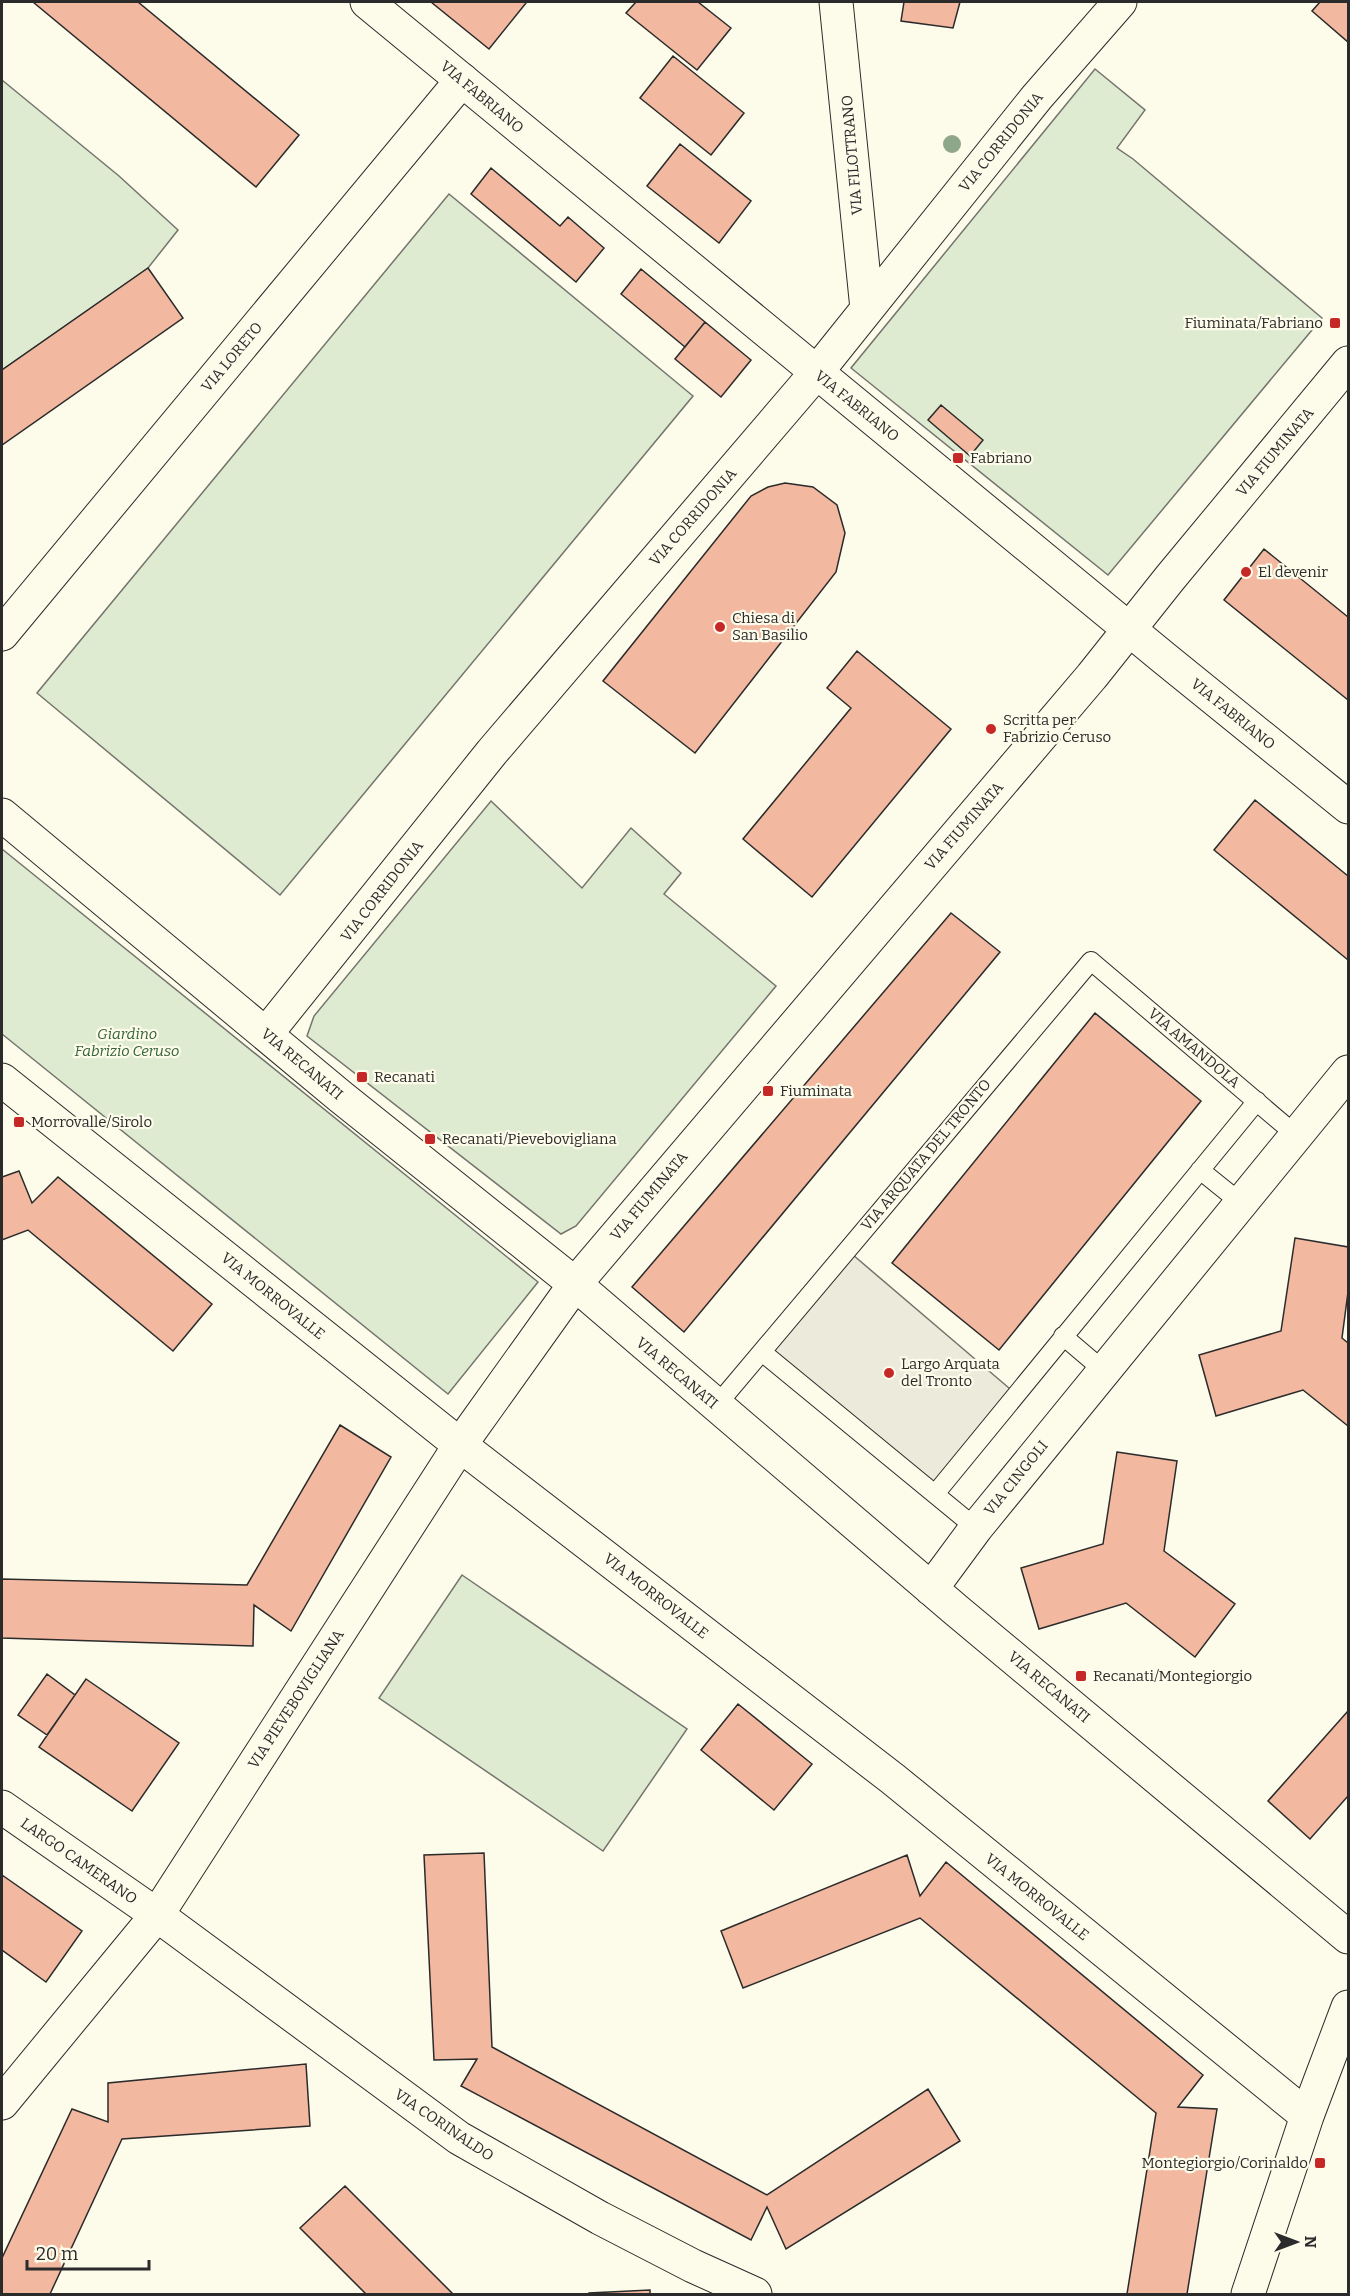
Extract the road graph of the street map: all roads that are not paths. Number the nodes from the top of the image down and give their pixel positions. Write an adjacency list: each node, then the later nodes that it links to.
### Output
1 (368, 2): 4 (street, VIA FABRIANO)
2 (836, 2): 5 (street, VIA FILOTTRANO)
3 (1120, 2): 5 (street, VIA CORRIDONIA)
4 (462, 80): 7 (street, VIA FABRIANO); 9 (street, VIA LORETO)
5 (867, 309): 7 (street, VIA CORRIDONIA)
6 (1348, 363): 8 (street, VIA FIUMINATA)
7 (816, 373): 8 (street, VIA FABRIANO); 13 (street, VIA CORRIDONIA)
8 (1129, 630): 10 (street, VIA FABRIANO); 20 (street, VIA FIUMINATA)
9 (2, 634)
10 (1348, 807)
11 (2, 815): 13 (street, VIA RECANATI)
12 (1091, 960): 16 (lane, VIA AMANDOLA); 22 (lane, VIA ARQUATA DEL TRONTO)
13 (266, 1034): 20 (street, VIA RECANATI)
14 (1348, 1072): 17 (street, VIA CINGOLI)
15 (2, 1080): 25 (street, VIA MORROVALLE)
16 (1257, 1101): 17 (lane, VIA AMANDOLA); 18 (lane)
17 (1296, 1135): 19 (street, VIA CINGOLI)
18 (1200, 1170): 19 (lane); 21 (lane)
19 (1241, 1203): 23 (street, VIA CINGOLI)
20 (575, 1284): 24 (street, VIA RECANATI); 25 (street, VIA PIEVEBOVIGLIANA)
21 (1063, 1336): 23 (lane); 26 (lane)
22 (762, 1352): 24 (lane); 26 (lane)
23 (1103, 1370): 27 (street, VIA CINGOLI)
24 (716, 1406): 28 (street, VIA RECANATI)
25 (460, 1445): 30 (street, VIA PIEVEBOVIGLIANA); 34 (street, VIA MORROVALLE)
26 (934, 1494): 27 (lane)
27 (976, 1528): 28 (street, VIA CINGOLI)
28 (931, 1589): 31 (street, VIA RECANATI)
29 (2, 1807): 30 (street, LARGO CAMERANO)
30 (157, 1915): 33 (street, VIA PIEVEBOVIGLIANA); 35 (street, VIA CORINALDO)
31 (1348, 1937)
32 (1348, 2007): 34 (street)
33 (2, 2103)
34 (1307, 2116): 36 (street)
35 (755, 2295)
36 (1248, 2295)

